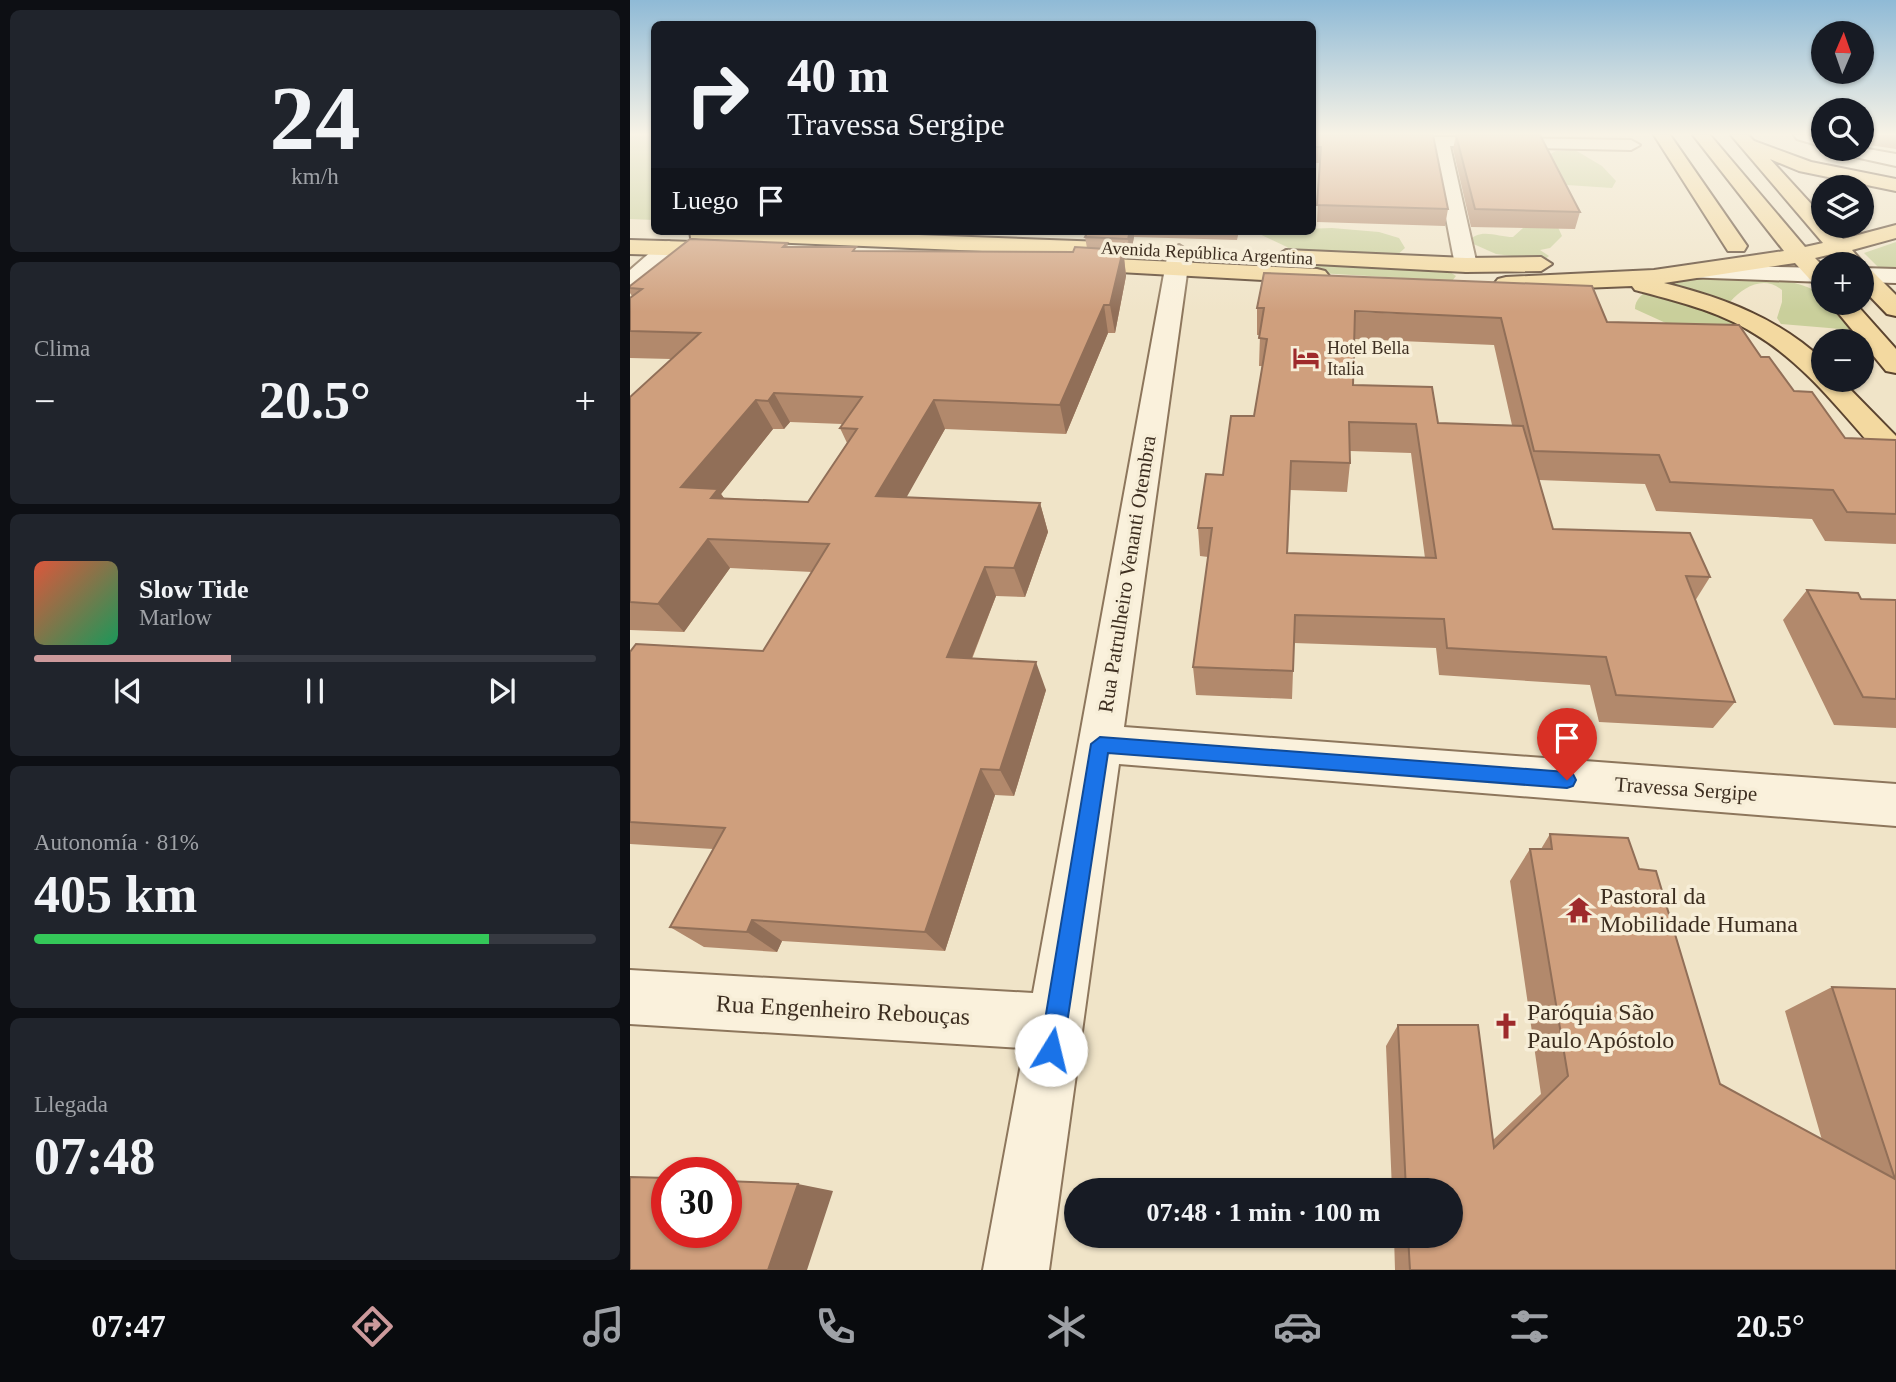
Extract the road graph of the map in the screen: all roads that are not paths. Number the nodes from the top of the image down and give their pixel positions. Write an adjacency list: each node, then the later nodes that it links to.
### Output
1 (1452, 194): 21 (street)
2 (1702, 194): 12 (main road)
3 (1749, 194): 11 (main road)
4 (1792, 194): 16 (main road)
5 (1896, 210): 6 (main road)
6 (1874, 216)
7 (630, 230): 8 (main road, Avenida República Argentina)
8 (651, 231)
9 (1896, 231): 17 (main road)
10 (721, 235): 20 (main road, Avenida República Argentina)
11 (1783, 237): 12 (main road, Avenida República Argentina); 15 (main road, Avenida República Argentina); 18 (main road)
12 (1736, 246): 21 (main road, Avenida República Argentina)
13 (630, 247): 14 (main road, Avenida República Argentina)
14 (669, 248): 20 (main road, Avenida República Argentina); 28 (street)
15 (1834, 252)
16 (1844, 252)
17 (1856, 252)
18 (1801, 257): 19 (main road, Avenida República Argentina); 22 (main road); 24 (main road, Avenida República Argentina)
19 (1811, 257)
20 (1177, 260): 21 (main road, Avenida República Argentina); 27 (main road, Avenida República Argentina); 36 (street, Rua Patrulheiro Venanti Otembra)
21 (1466, 265)
22 (1811, 267)
23 (1874, 267): 25 (street)
24 (1691, 272): 26 (street, Avenida República Argentina); 27 (main road, Avenida República Argentina)
25 (1896, 276)
26 (1811, 277)
27 (1620, 280): 32 (main road)
28 (630, 282)
29 (1874, 285): 30 (main road)
30 (1896, 309)
31 (1852, 315): 33 (main road)
32 (1811, 363)
33 (1896, 365)
34 (1838, 392): 35 (main road)
35 (1896, 454)
36 (1100, 744): 37 (street, Travessa Sergipe); 39 (street, Rua Patrulheiro Venanti Otembra)
37 (1896, 805)
38 (630, 997): 39 (street, Rua Engenheiro Rebouças)
39 (1056, 1022): 40 (street, Rua Patrulheiro Venanti Otembra)
40 (1016, 1270)

